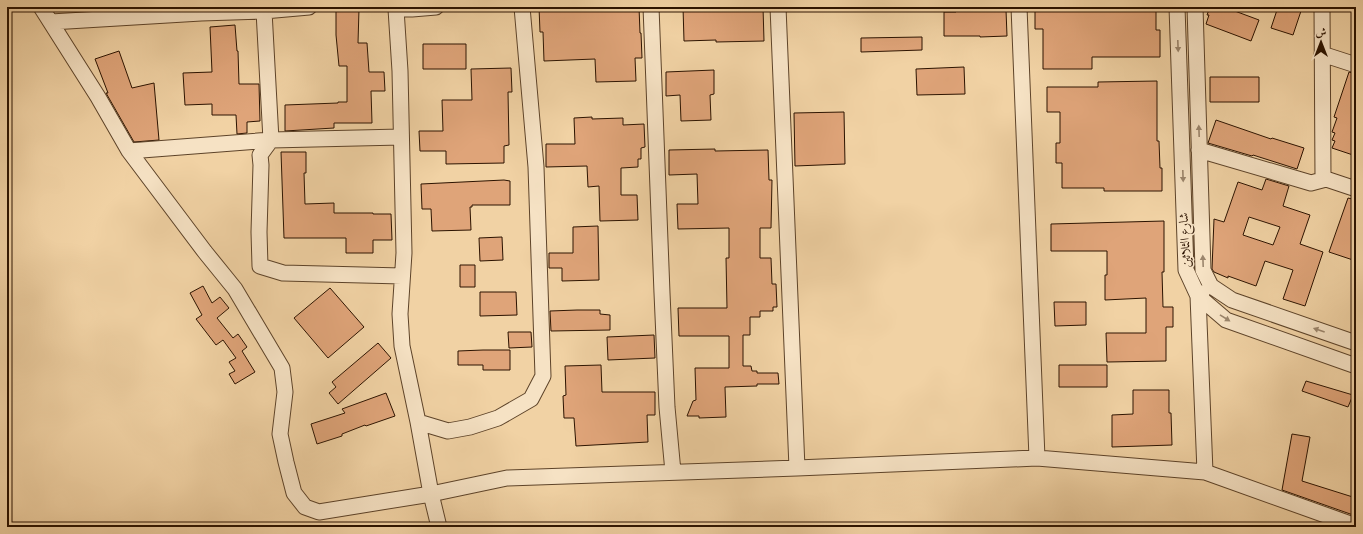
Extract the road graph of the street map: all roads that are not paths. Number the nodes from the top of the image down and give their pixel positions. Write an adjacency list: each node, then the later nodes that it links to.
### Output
1 (42, 7): 13 (street)
2 (309, 7): 12 (street)
3 (436, 7): 11 (street)
4 (522, 7): 27 (street)
5 (651, 7): 30 (street)
6 (778, 7): 29 (street)
7 (1019, 7): 28 (street)
8 (1177, 7): 24 (street, شارع الثلاثين, one-way to 24)
9 (1195, 7): 19 (street, شارع الثلاثين, one-way to 9)
10 (1322, 7): 14 (street)
11 (396, 8): 16 (street)
12 (264, 11): 13 (street); 17 (street)
13 (51, 22): 18 (street)
14 (1322, 54): 15 (street); 20 (street)
15 (1356, 65)
16 (401, 137): 17 (street); 22 (street)
17 (271, 140): 18 (street); 22 (street)
18 (129, 150): 32 (street)
19 (1199, 150): 20 (street); 23 (street, شارع الثلاثين, one-way to 19)
20 (1326, 179): 21 (street)
21 (1356, 189)
22 (402, 276): 27 (street)
23 (1211, 286): 24 (street); 25 (street, one-way to 23)
24 (1198, 296): 26 (street, شارع الثلاثين, one-way to 26); 31 (street)
25 (1356, 343)
26 (1356, 366)
27 (418, 422): 32 (street)
28 (1037, 458): 29 (street); 31 (street)
29 (797, 468): 30 (street)
30 (673, 472): 32 (street)
31 (1205, 472): 33 (street)
32 (431, 494): 34 (street)
33 (1356, 526)
34 (439, 527)

